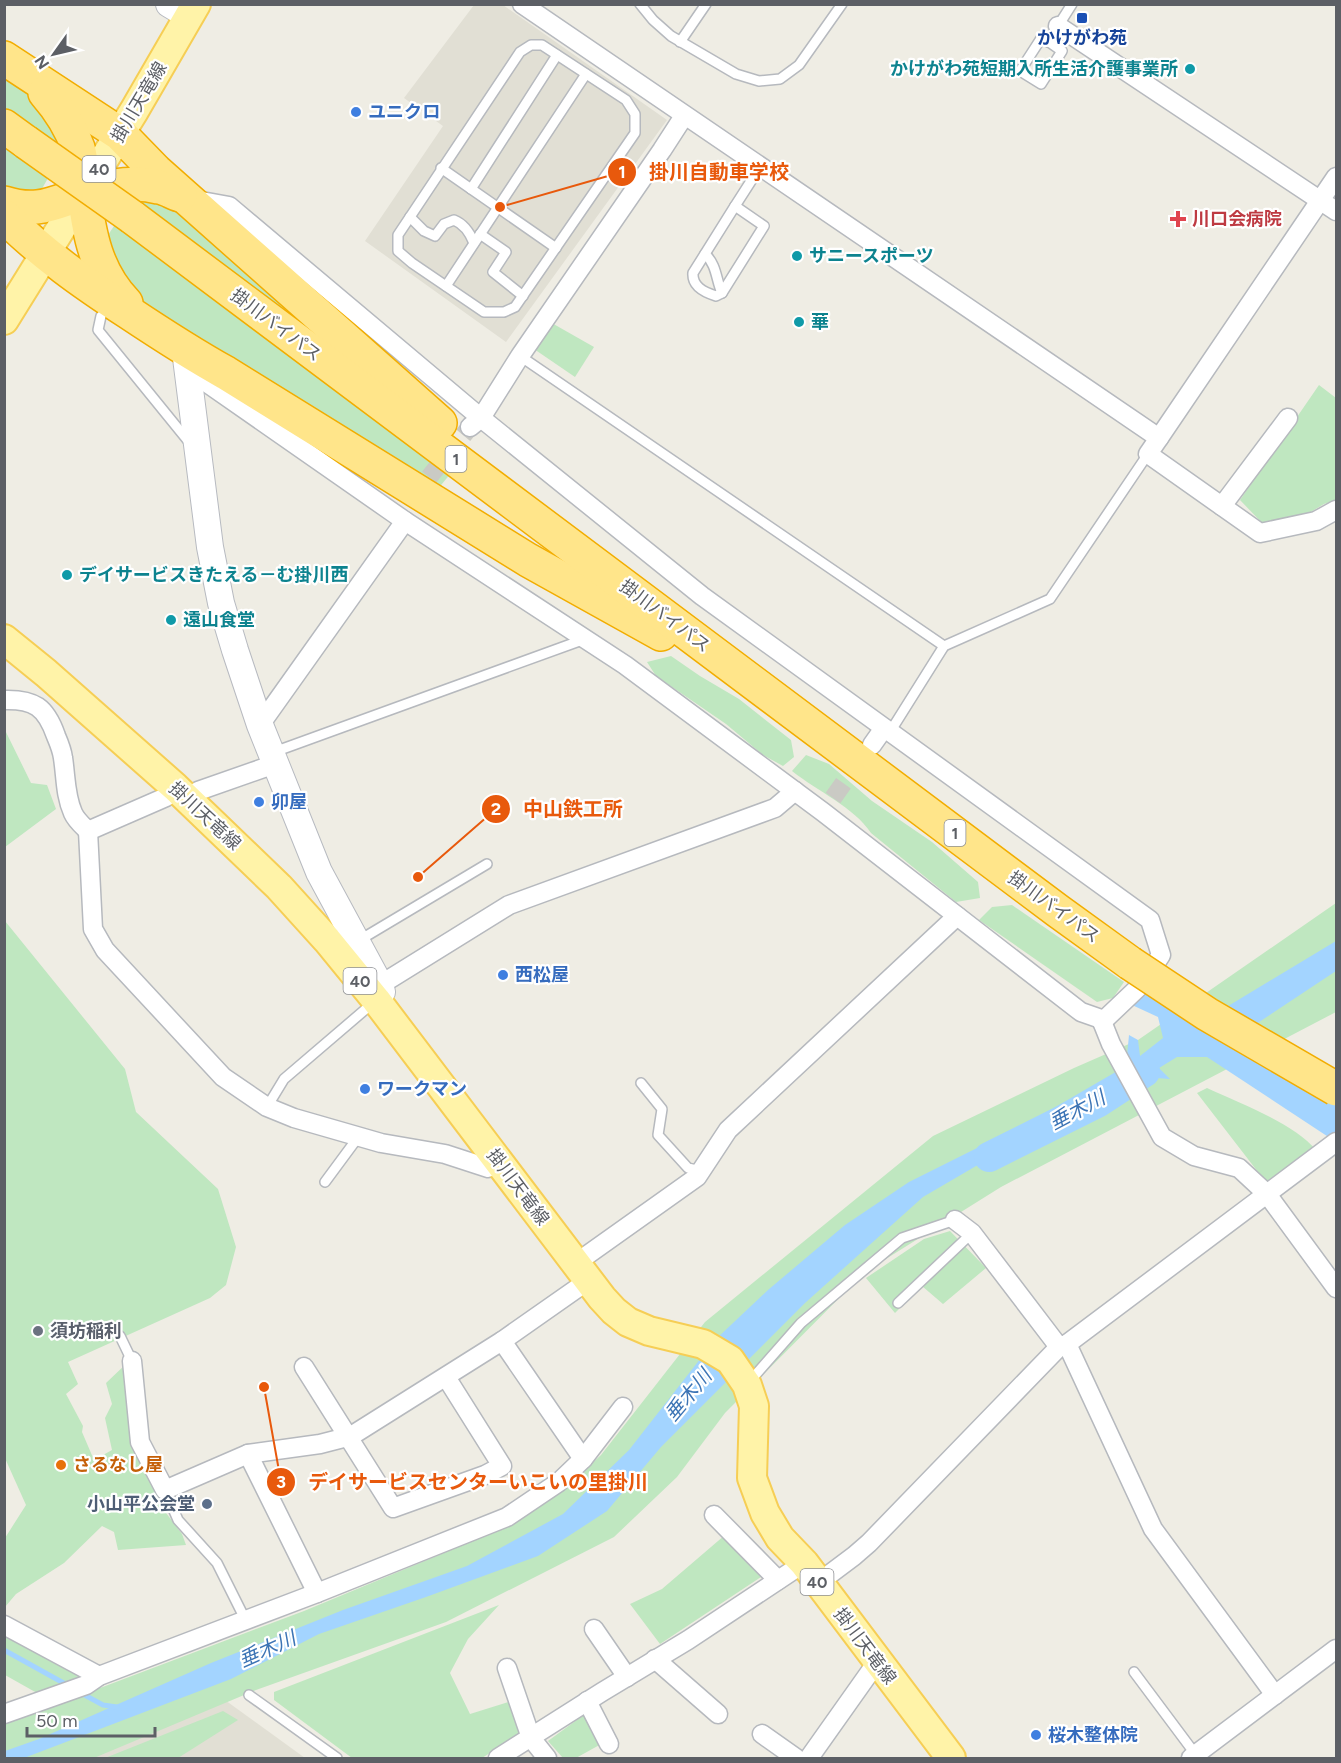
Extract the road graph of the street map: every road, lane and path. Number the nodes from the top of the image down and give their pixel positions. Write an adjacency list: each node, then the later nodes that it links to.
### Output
1 (522, 4): 12 (street)
2 (640, 4): 8 (lane)
3 (706, 4): 8 (lane)
4 (842, 4): 8 (lane)
5 (1072, 4): 7 (lane)
6 (185, 8): 14 (main road, 掛川天竜線 / 40)
7 (1053, 34): 7 (lane); 21 (street)
8 (680, 42)
9 (557, 55): 11 (lane); 16 (lane); 18 (lane)
10 (15, 64): 14 (highway); 19 (highway)
11 (586, 74): 23 (lane); 29 (lane)
12 (684, 116): 15 (street); 38 (street)
13 (15, 134): 52 (highway, 掛川バイパス / 1, bridge)
14 (120, 134): 19 (main road, 掛川天竜線 / 40); 20 (highway)
15 (760, 167): 22 (lane); 42 (street)
16 (441, 168): 18 (lane); 25 (lane)
17 (1336, 177): 21 (street)
18 (471, 189): 23 (lane)
19 (84, 193): 20 (highway); 26 (highway); 30 (main road, 掛川天竜線 / 40); 37 (highway)
20 (189, 199): 41 (street); 52 (highway)
21 (1321, 200): 24 (street); 42 (street)
22 (735, 206): 31 (lane); 33 (lane)
23 (497, 208): 27 (lane); 29 (lane)
24 (1336, 211)
25 (410, 217): 28 (lane); 32 (lane)
26 (6, 218): 30 (highway)
27 (480, 234): 28 (lane); 34 (lane)
28 (474, 243): 32 (lane)
29 (556, 248): 34 (lane)
30 (45, 254): 36 (main road, 掛川天竜線 / 40); 37 (highway)
31 (705, 254): 33 (lane); 33 (lane)
32 (446, 286): 34 (lane)
33 (722, 293)
34 (523, 296)
35 (101, 316): 43 (lane)
36 (4, 320)
37 (146, 324): 39 (highway)
38 (520, 356): 41 (street); 50 (lane)
39 (186, 360): 43 (street); 47 (street); 52 (highway)
40 (1288, 418): 45 (street)
41 (475, 422): 54 (street)
42 (1159, 438): 44 (street)
43 (196, 451): 53 (street)
44 (1148, 454): 45 (street); 50 (lane)
45 (1222, 506): 46 (street)
46 (1336, 510)
47 (404, 513): 49 (street); 53 (street)
48 (4, 639): 58 (main road, 掛川天竜線 / 40)
49 (585, 639): 56 (lane); 57 (street)
50 (944, 646): 54 (lane)
51 (4, 700): 59 (street)
52 (780, 702): 66 (highway, 掛川バイパス / 1, bridge)
53 (260, 726): 56 (street)
54 (887, 730): 55 (street); 64 (street)
55 (872, 745)
56 (273, 759): 58 (street); 62 (street)
57 (795, 791): 61 (street); 63 (street)
58 (182, 794): 59 (street); 63 (main road, 掛川天竜線 / 40)
59 (88, 831): 67 (street)
60 (487, 864): 62 (lane)
61 (957, 916): 64 (street); 71 (street)
62 (358, 941): 63 (street)
63 (378, 993): 67 (lane); 70 (main road, 掛川天竜線 / 40)
64 (1102, 1022): 73 (street)
65 (641, 1083): 71 (lane)
66 (1336, 1089)
67 (267, 1107): 68 (street)
68 (360, 1136): 70 (street); 72 (lane)
69 (1334, 1148): 73 (street)
70 (497, 1159): 76 (main road, 掛川天竜線 / 40)
71 (701, 1171): 76 (street)
72 (325, 1182)
73 (1267, 1194): 77 (street); 81 (street)
74 (955, 1220): 75 (street); 85 (lane)
75 (972, 1233): 78 (lane); 81 (street)
76 (582, 1271): 80 (street); 85 (main road, 掛川天竜線 / 40)
77 (1336, 1288)
78 (898, 1303)
79 (120, 1336): 82 (lane)
80 (502, 1341): 84 (street); 89 (street)
81 (1063, 1346): 92 (street); 107 (street)
82 (132, 1361): 90 (street)
83 (304, 1367): 87 (street)
84 (446, 1377): 87 (street); 87 (street)
85 (746, 1383): 92 (main road, 掛川天竜線 / 40)
86 (623, 1407): 89 (street)
87 (347, 1437): 88 (street)
88 (248, 1454): 90 (street); 94 (street)
89 (583, 1459): 94 (street)
90 (165, 1490): 95 (lane)
91 (714, 1515): 93 (street)
92 (811, 1573): 93 (street); 100 (main road, 掛川天竜線 / 40)
93 (778, 1580): 99 (street)
94 (318, 1593): 95 (street)
95 (246, 1621): 105 (street)
96 (4, 1625): 105 (street)
97 (594, 1629): 103 (street)
98 (1336, 1649): 107 (street)
99 (655, 1659): 103 (street); 104 (street)
100 (877, 1662): 120 (street); 121 (main road, 掛川天竜線 / 40)
101 (507, 1668): 113 (street)
102 (1134, 1672): 115 (lane)
103 (627, 1677): 108 (street)
104 (678, 1679): 109 (street); 111 (street)
105 (93, 1680): 110 (street)
106 (249, 1695): 116 (lane)
107 (1275, 1695): 115 (street)
108 (587, 1701): 113 (street); 114 (street)
109 (686, 1703)
110 (4, 1714)
111 (718, 1714)
112 (762, 1734): 119 (street)
113 (531, 1738): 117 (street); 118 (street)
114 (609, 1744)
115 (1194, 1757)
116 (337, 1758)
117 (498, 1758)
118 (548, 1758)
119 (796, 1758)
120 (809, 1758)
121 (951, 1758)

